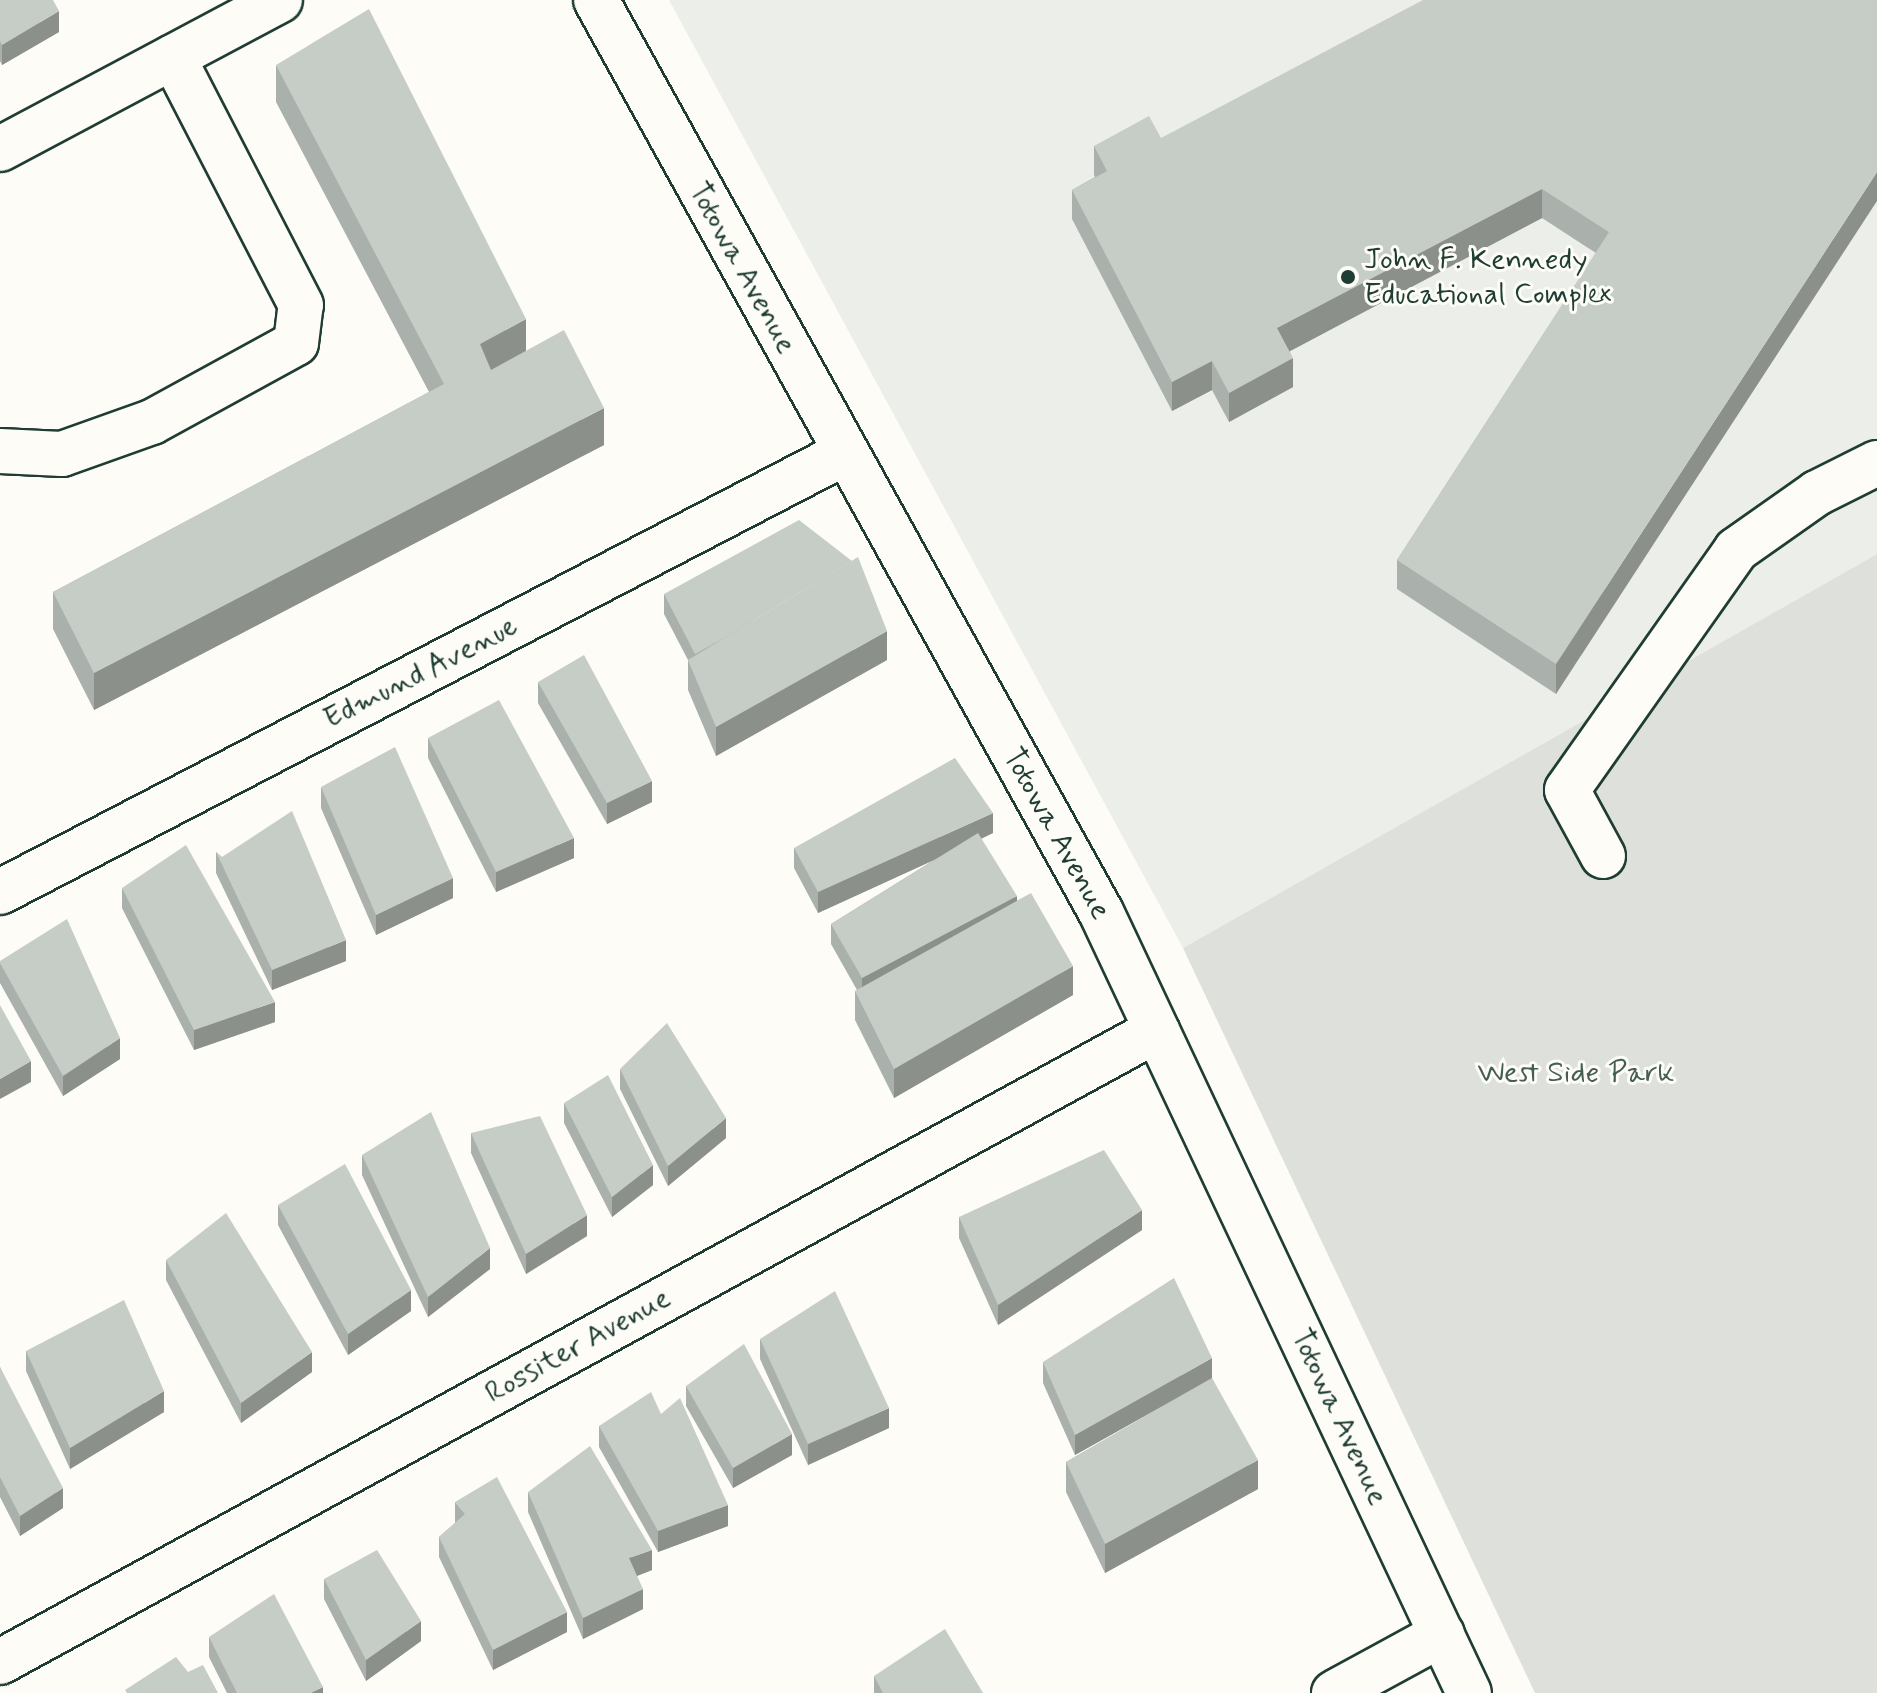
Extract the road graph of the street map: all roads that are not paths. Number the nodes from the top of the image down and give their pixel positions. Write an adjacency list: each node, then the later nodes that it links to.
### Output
1 (280, 0): 3 (street)
2 (596, 0): 6 (street, Totowa Avenue)
3 (173, 57): 4 (street); 5 (street)
4 (0, 149)
5 (0, 451)
6 (843, 454): 9 (street, Edmund Avenue); 10 (street, Totowa Avenue)
7 (1877, 463): 8 (street)
8 (1603, 856)
9 (0, 892)
10 (1157, 1030): 11 (street, Totowa Avenue); 12 (street, Rossiter Avenue)
11 (1442, 1634): 13 (street); 14 (street, Totowa Avenue)
12 (0, 1662)
13 (1334, 1693)
14 (1469, 1693)

